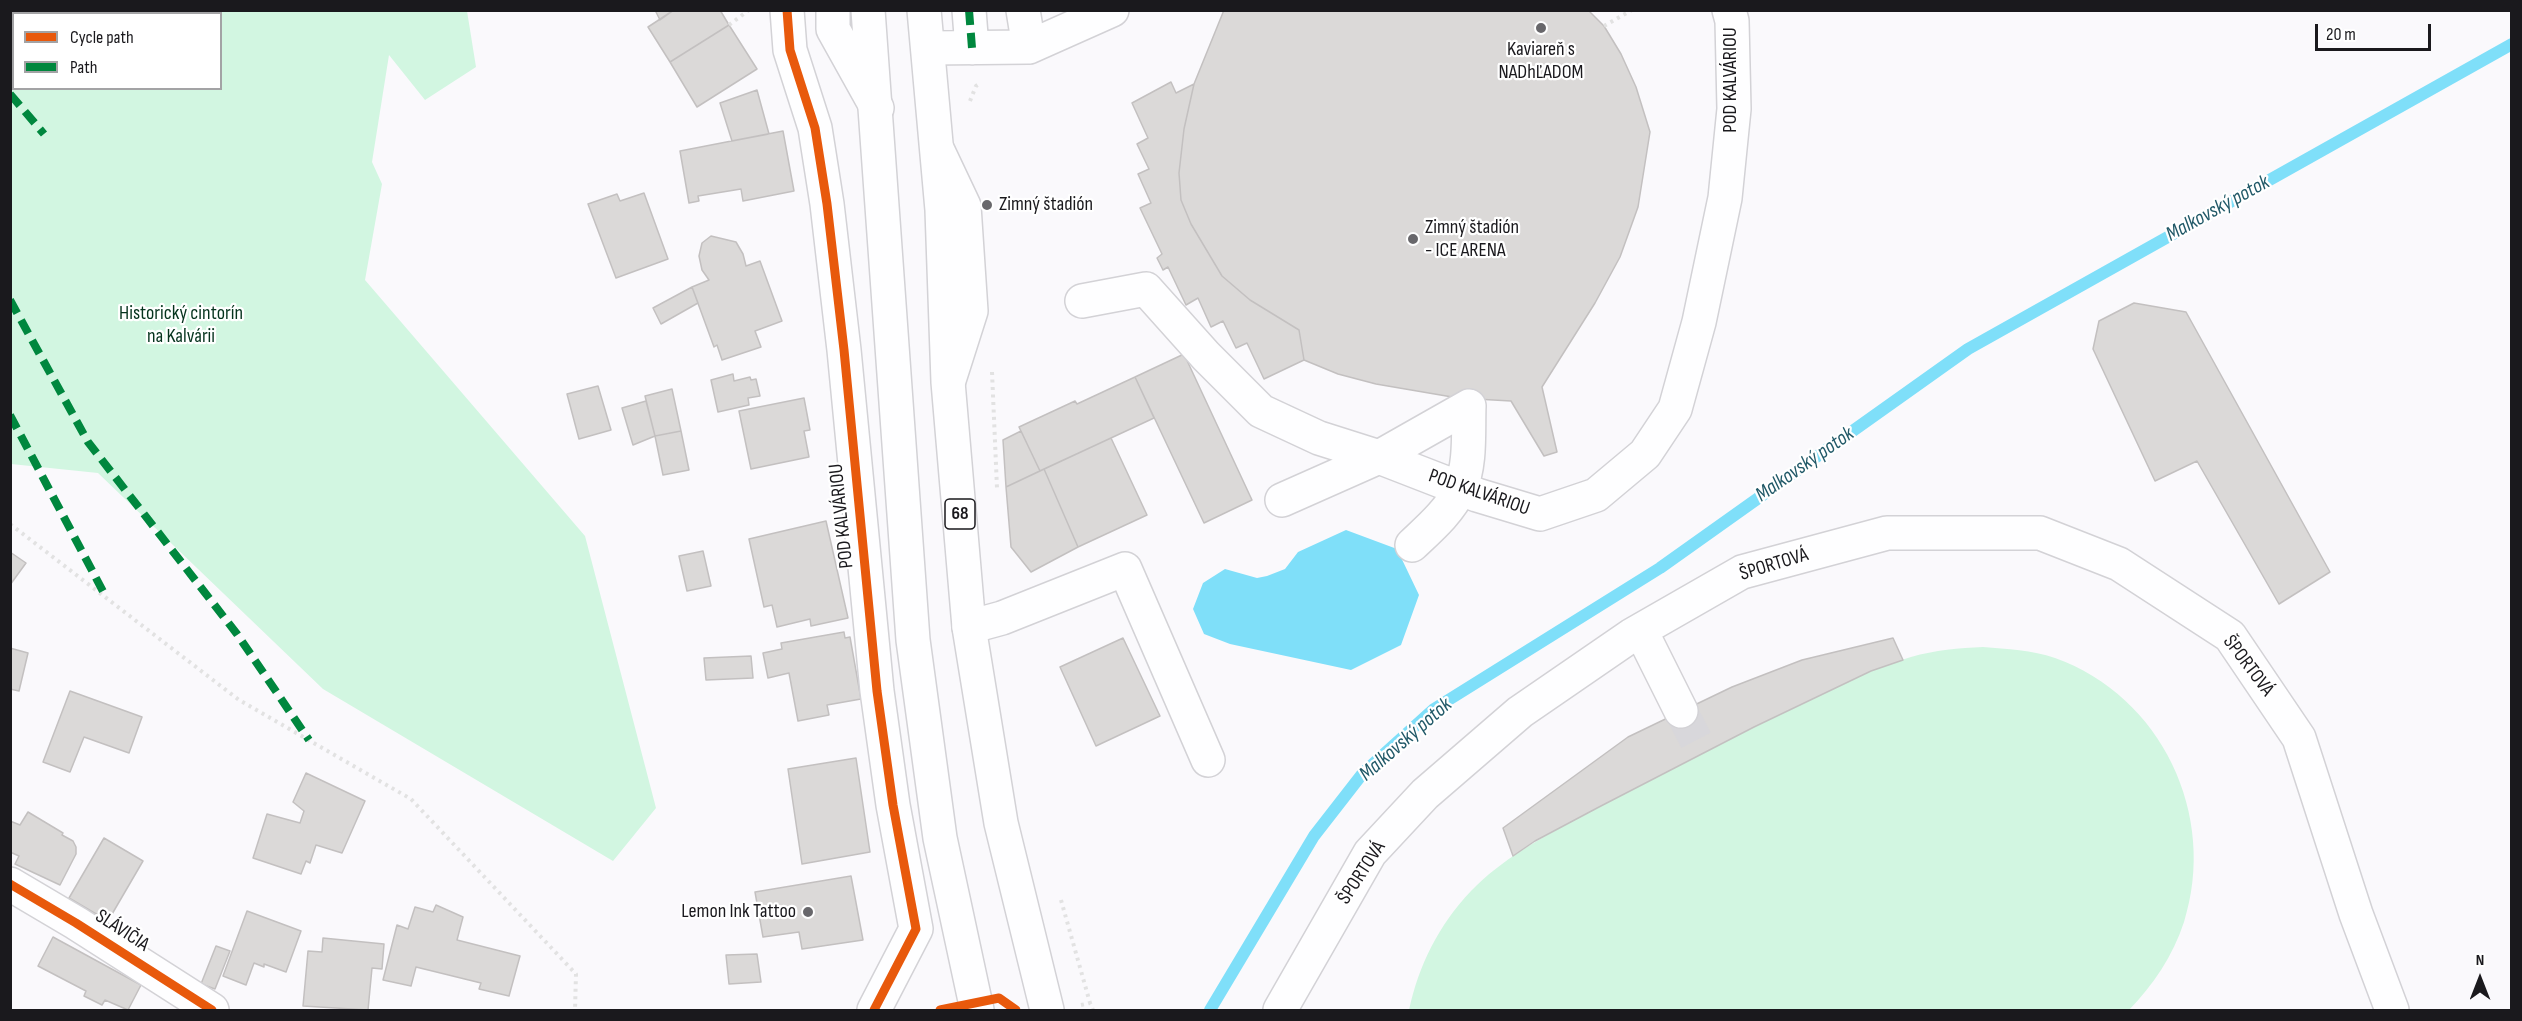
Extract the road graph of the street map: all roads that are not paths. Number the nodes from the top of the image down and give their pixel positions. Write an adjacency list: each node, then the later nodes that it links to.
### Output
1 (787, 10): 24 (main road, POD KALVÁRIOU)
2 (833, 10): 12 (main road)
3 (868, 10): 12 (main road)
4 (924, 10): 10 (main road, 68)
5 (969, 10): 11 (main road)
6 (1023, 10): 9 (main road)
7 (1112, 10): 9 (main road)
8 (1729, 10): 15 (main road, POD KALVÁRIOU)
9 (1029, 47): 11 (main road)
10 (928, 48): 11 (main road); 18 (main road, 68)
11 (983, 48)
12 (877, 108): 25 (main road)
13 (1082, 302): 14 (main road, POD KALVÁRIOU)
14 (1380, 457): 15 (main road, POD KALVÁRIOU); 15 (main road); 16 (main road)
15 (1460, 489): 17 (main road)
16 (1282, 500)
17 (1412, 545)
18 (969, 627): 21 (main road); 26 (main road, 68)
19 (1641, 630): 20 (main road); 27 (main road, ŠPORTOVÁ); 28 (main road, ŠPORTOVÁ)
20 (1681, 711)
21 (1208, 760)
22 (10, 884): 23 (main road, SLÁVIČIA)
23 (212, 1011)
24 (874, 1011)
25 (977, 1011)
26 (1047, 1011)
27 (1280, 1011)
28 (2392, 1011)

